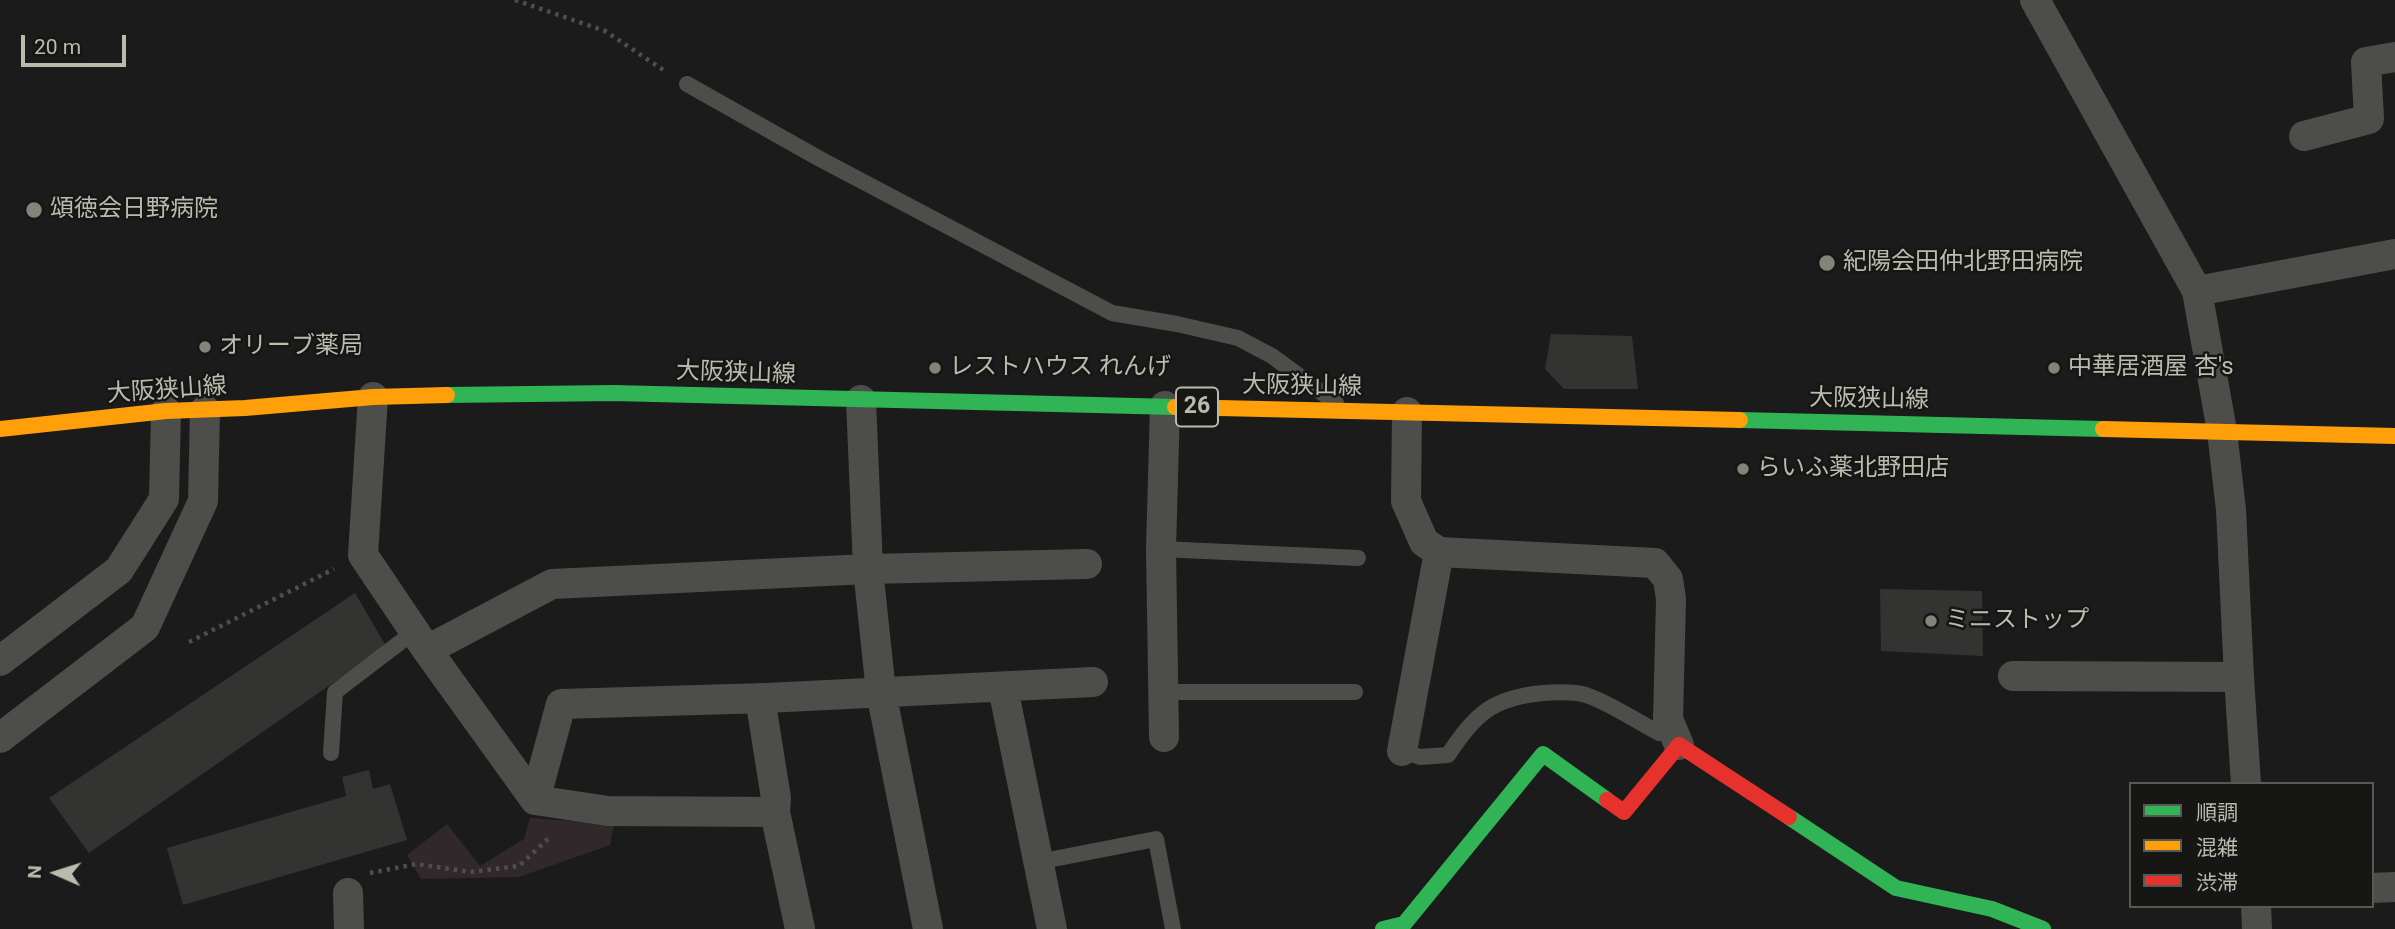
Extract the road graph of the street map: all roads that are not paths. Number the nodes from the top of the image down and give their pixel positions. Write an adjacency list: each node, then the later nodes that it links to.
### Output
1 (2035, 0): 6 (street)
2 (2395, 57): 4 (street)
3 (687, 84): 12 (lane)
4 (2304, 136)
5 (2395, 254): 6 (street)
6 (2197, 291): 15 (street)
7 (373, 397): 8 (main road, 大阪狭山線 / 26); 10 (main road, 大阪狭山線 / 26); 22 (street)
8 (861, 400): 9 (main road, 大阪狭山線 / 26); 21 (street)
9 (1165, 406): 12 (main road, 大阪狭山線 / 26); 17 (street)
10 (205, 410): 11 (main road, 大阪狭山線 / 26); 34 (street)
11 (166, 411): 14 (main road, 大阪狭山線 / 26); 23 (street)
12 (1347, 411): 13 (main road, 大阪狭山線 / 26)
13 (1407, 412): 15 (main road, 大阪狭山線 / 26); 18 (street)
14 (0, 429)
15 (2222, 431): 16 (main road, 大阪狭山線 / 26); 25 (street)
16 (2395, 436)
17 (1161, 549): 19 (lane); 29 (street)
18 (1439, 552): 32 (street); 35 (street)
19 (1358, 558)
20 (1087, 564): 21 (street)
21 (867, 569): 22 (street); 28 (street)
22 (421, 641): 36 (lane); 38 (street)
23 (0, 661)
24 (2013, 676): 25 (street)
25 (2239, 677): 37 (street)
26 (1093, 682): 27 (street)
27 (1003, 688): 28 (street); 40 (street)
28 (881, 692): 31 (street); 48 (street)
29 (1164, 692): 30 (lane); 33 (street)
30 (1355, 692)
31 (760, 698): 38 (street); 39 (street)
32 (1674, 732): 35 (lane); 45 (main road); 51 (main road)
33 (1164, 737)
34 (0, 738)
35 (1402, 751)
36 (331, 753)
37 (2246, 782)
38 (546, 801): 39 (street)
39 (775, 812): 47 (street)
40 (1038, 862): 49 (street); 50 (lane)
41 (2395, 887): 42 (street)
42 (2374, 888)
43 (348, 892): 46 (street)
44 (2256, 908): 52 (street)
45 (1398, 928)
46 (349, 929)
47 (800, 929)
48 (928, 929)
49 (1052, 929)
50 (1173, 929)
51 (2043, 929)
52 (2257, 929)

